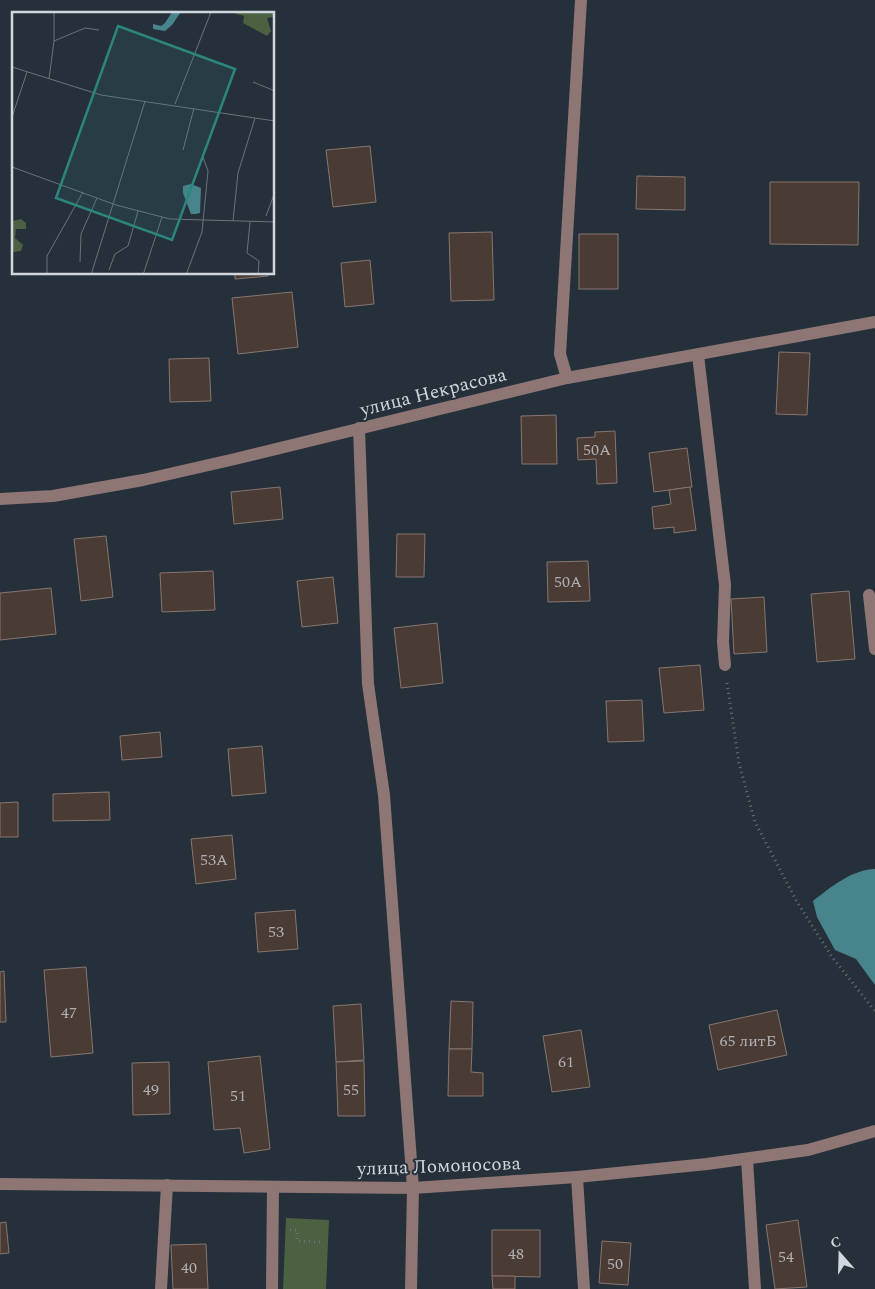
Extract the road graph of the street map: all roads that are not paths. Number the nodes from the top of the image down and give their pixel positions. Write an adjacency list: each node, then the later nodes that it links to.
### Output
1 (581, 0): 4 (street)
2 (875, 322): 3 (street, улица Некрасова)
3 (698, 355): 4 (street, улица Некрасова); 9 (street)
4 (567, 378): 5 (street, улица Некрасова)
5 (359, 428): 6 (street, улица Некрасова); 16 (street)
6 (0, 499)
7 (869, 595): 8 (street)
8 (875, 649)
9 (725, 665)
10 (875, 1130): 11 (street, улица Ломоносова)
11 (747, 1159): 12 (street, улица Ломоносова); 21 (street)
12 (577, 1177): 16 (street, улица Ломоносова); 20 (street)
13 (0, 1184): 14 (street, улица Ломоносова)
14 (167, 1185): 15 (street, улица Ломоносова); 17 (street)
15 (273, 1187): 16 (street, улица Ломоносова); 18 (street)
16 (413, 1188): 19 (street)
17 (161, 1289)
18 (272, 1289)
19 (411, 1289)
20 (584, 1289)
21 (755, 1289)

